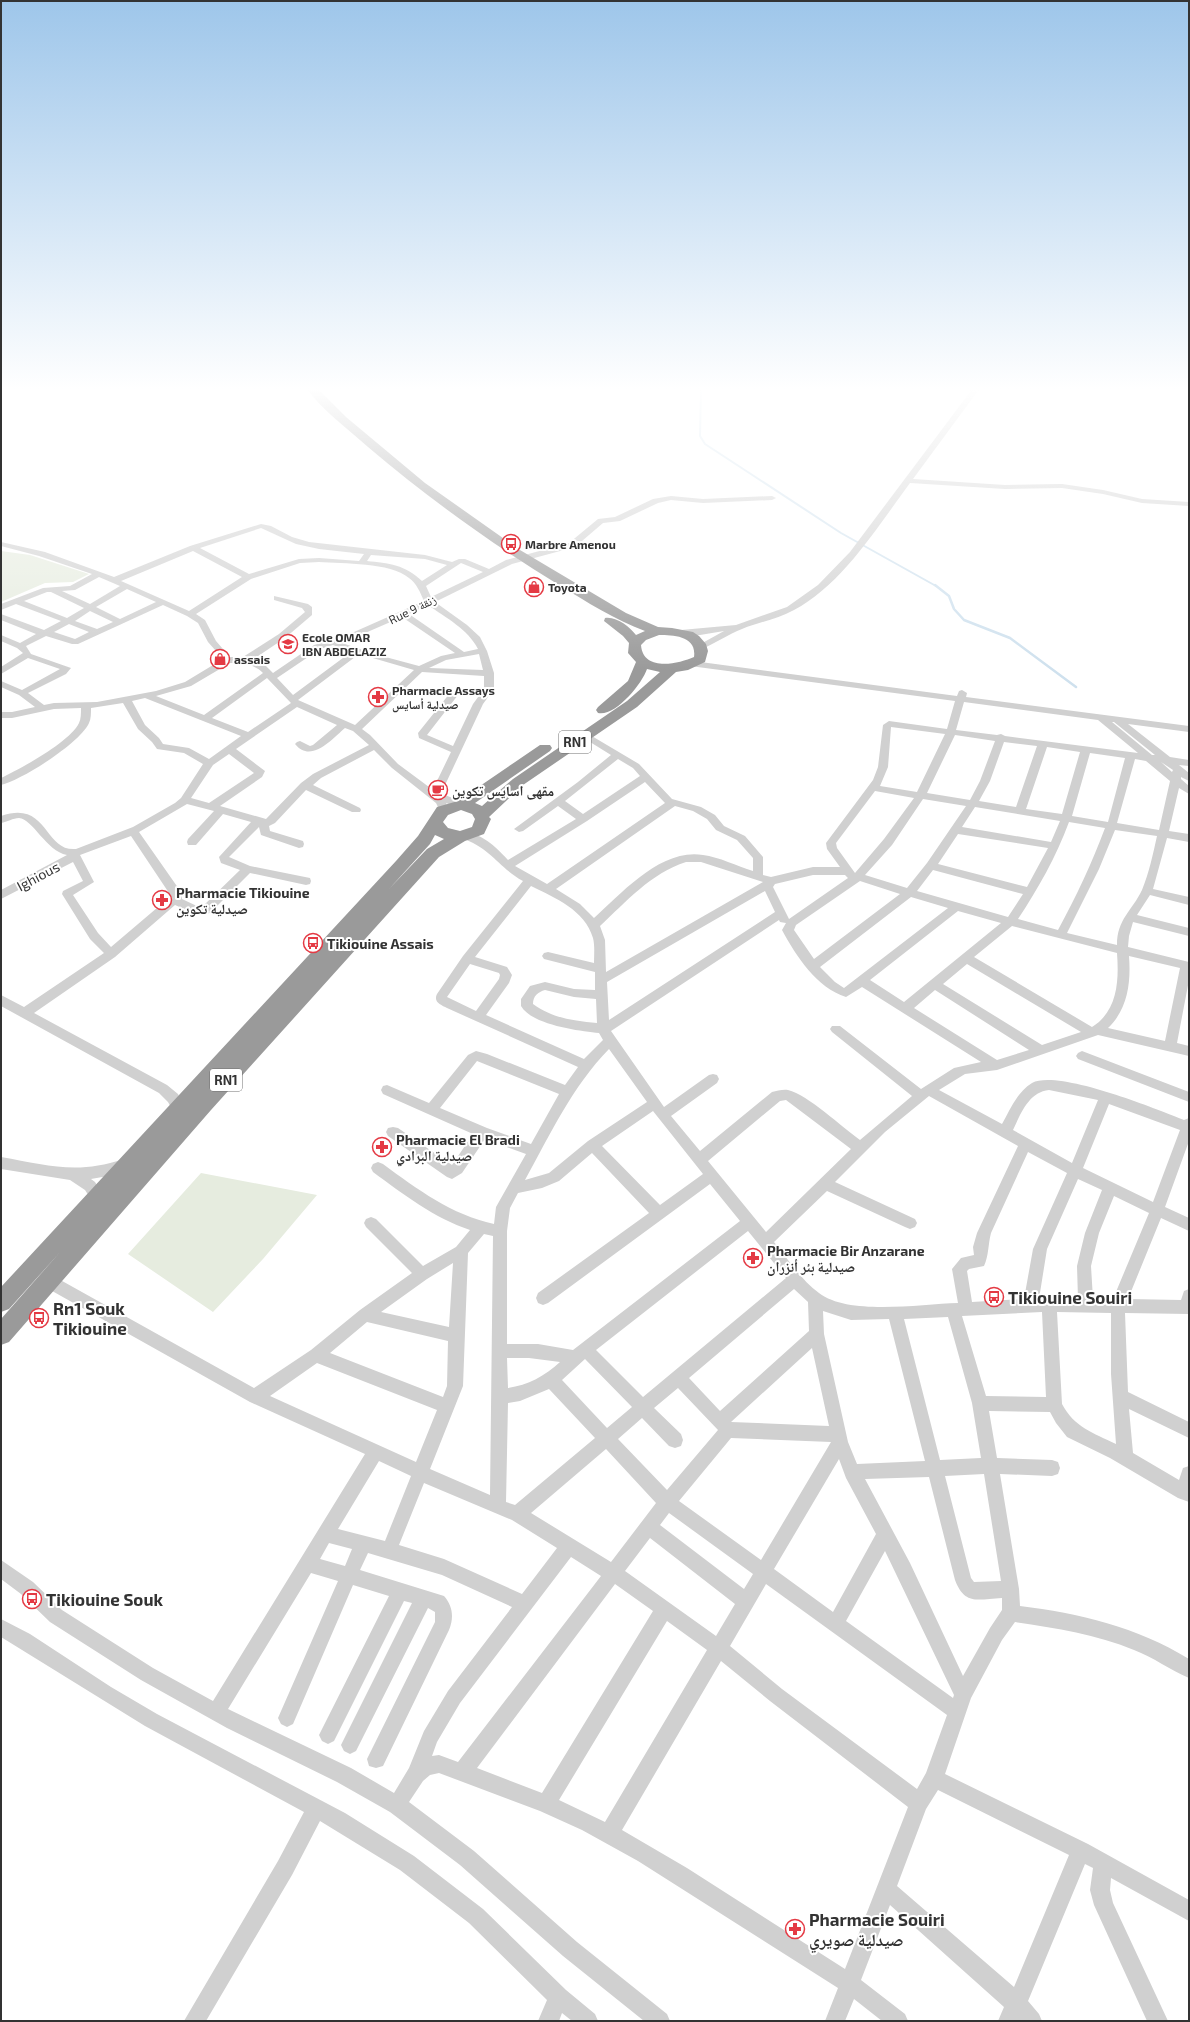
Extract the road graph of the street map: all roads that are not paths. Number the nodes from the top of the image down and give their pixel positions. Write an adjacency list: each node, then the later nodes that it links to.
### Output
1 (401, 482): 11 (highway)
2 (416, 482): 10 (highway)
3 (908, 482): 32 (street)
4 (929, 482): 6 (street)
5 (772, 498): 10 (street, Rue 9 زنقة)
6 (1189, 504)
7 (1, 544): 15 (street)
8 (192, 548): 9 (street); 16 (street); 17 (street)
9 (369, 552): 12 (street); 13 (street)
10 (521, 557): 11 (street, Rue 9 زنقة); 33 (highway)
11 (508, 562): 14 (street, Rue 9 زنقة); 39 (highway)
12 (362, 563): 16 (street); 18 (street)
13 (452, 564): 14 (street); 18 (street)
14 (488, 571): 23 (street, Rue 9 زنقة)
15 (99, 574): 17 (street); 20 (street)
16 (248, 577): 27 (street)
17 (115, 580): 19 (street)
18 (421, 585): 23 (street)
19 (126, 586): 24 (street); 26 (street)
20 (51, 589): 22 (street); 26 (street)
21 (277, 598): 47 (street)
22 (16, 601): 25 (street); 30 (street)
23 (428, 601): 28 (street, Rue 9 زنقة); 41 (street)
24 (163, 602): 27 (street); 31 (street)
25 (1, 608)
26 (90, 608): 30 (street); 31 (street)
27 (190, 614): 46 (street)
28 (403, 614): 38 (street, Rue 9 زنقة); 44 (street)
29 (1, 617): 35 (street)
30 (68, 621): 34 (street); 35 (street)
31 (120, 622): 34 (street)
32 (739, 627): 36 (street); 45 (street)
33 (657, 631): 36 (highway); 39 (highway)
34 (97, 632): 35 (street)
35 (45, 633): 40 (street)
36 (681, 633): 45 (highway)
37 (1, 638): 40 (street)
38 (332, 642): 42 (street); 53 (street, Rue 9 زنقة)
39 (635, 643): 48 (highway)
40 (20, 646): 43 (street)
41 (483, 651): 44 (street); 52 (street)
42 (356, 652): 49 (street); 60 (street)
43 (27, 655): 51 (street); 55 (street)
44 (463, 655): 49 (street)
45 (698, 656): 50 (highway, RN1); 58 (street)
46 (228, 660): 47 (street); 56 (street)
47 (245, 660): 53 (street)
48 (642, 663): 50 (highway, RN1); 100 (highway, RN1)
49 (420, 669): 52 (street); 69 (street)
50 (670, 670): 72 (highway, RN1)
51 (1, 671)
52 (489, 673): 80 (street)
53 (271, 675): 60 (street); 65 (street, Rue 9 زنقة)
54 (1, 684): 55 (street)
55 (22, 693): 62 (street)
56 (148, 695): 59 (street); 65 (street)
57 (453, 695): 80 (street)
58 (961, 696): 63 (street); 63 (street); 71 (street)
59 (126, 699): 61 (street); 85 (street)
60 (294, 702): 68 (street); 73 (street)
61 (86, 706): 62 (street); 90 (street)
62 (42, 708): 64 (street)
63 (1104, 715): 66 (street); 67 (street); 83 (street)
64 (1, 716)
65 (205, 718): 73 (street)
66 (1117, 719): 70 (street); 84 (street)
67 (1189, 723)
68 (345, 724): 69 (street); 76 (street)
69 (356, 729): 77 (street)
70 (1189, 729)
71 (952, 731): 74 (street); 92 (street); 95 (street)
72 (585, 735): 81 (street); 109 (highway, RN1)
73 (249, 736): 78 (street)
74 (1001, 738): 75 (street); 99 (street)
75 (1043, 743): 79 (street); 104 (street)
76 (300, 744)
77 (375, 746): 91 (street); 94 (street)
78 (229, 749): 85 (street); 101 (street)
79 (1086, 749): 82 (street); 106 (street)
80 (456, 751): 94 (street)
81 (618, 754): 88 (street); 97 (street)
82 (1130, 755): 83 (street); 111 (street)
83 (1149, 758): 84 (street); 87 (street)
84 (1167, 760): 86 (street); 87 (street)
85 (209, 763): 96 (street)
86 (1189, 763)
87 (1177, 774): 89 (street); 93 (street); 115 (street)
88 (645, 777): 98 (street); 107 (street)
89 (1189, 778)
90 (1, 782)
91 (305, 785): 103 (street); 110 (street)
92 (874, 788): 95 (street); 126 (street)
93 (1189, 791)
94 (430, 792): 100 (street); 105 (street)
95 (921, 796): 99 (street); 126 (street)
96 (185, 800): 101 (street); 114 (street, Ighious)
97 (557, 801): 107 (street); 112 (street)
98 (671, 802): 127 (street); 131 (street)
99 (973, 803): 104 (street); 113 (street)
100 (461, 805): 105 (highway, RN1); 109 (highway)
101 (210, 808): 102 (street)
102 (221, 810): 110 (street); 118 (street)
103 (356, 810)
104 (1020, 811): 106 (street)
105 (440, 816): 116 (highway); 171 (highway, RN1)
106 (1066, 818): 111 (street); 120 (street)
107 (584, 819): 123 (street)
108 (1, 820): 122 (street)
109 (482, 820): 116 (highway, RN1); 121 (street)
110 (261, 822): 119 (street); 125 (street)
111 (1112, 825): 115 (street); 145 (street)
112 (518, 829)
113 (957, 830): 120 (street); 124 (street)
114 (133, 831): 122 (street, Ighious); 136 (street)
115 (1163, 833): 117 (street); 132 (street)
116 (463, 836): 121 (street); 213 (highway, RN1)
117 (1188, 838)
118 (192, 842)
119 (298, 844)
120 (1055, 846): 133 (street)
121 (491, 848): 123 (street)
122 (74, 854): 135 (street, Ighious); 147 (street)
123 (507, 866): 128 (street)
124 (931, 866): 133 (street); 134 (street)
125 (248, 869): 129 (street); 136 (street)
126 (854, 876): 130 (street); 134 (street); 143 (street)
127 (758, 877): 130 (street); 142 (street)
128 (530, 880): 131 (street); 150 (street)
129 (306, 881)
130 (770, 882): 139 (street); 153 (street)
131 (548, 889): 142 (street)
132 (1147, 891): 137 (street); 140 (street)
133 (1030, 892): 141 (street)
134 (909, 893): 138 (street); 151 (street)
135 (1, 895)
136 (175, 900): 147 (street)
137 (1189, 901)
138 (956, 907): 141 (street); 154 (street)
139 (781, 913): 143 (street); 163 (street)
140 (1129, 917): 144 (street); 146 (street)
141 (1011, 921): 145 (street); 149 (street)
142 (594, 925): 153 (street)
143 (788, 927): 151 (street)
144 (1189, 932)
145 (1060, 934): 146 (street)
146 (1122, 951): 152 (street); 162 (street)
147 (111, 954): 159 (street)
148 (548, 956): 153 (street)
149 (966, 958): 155 (street); 162 (street)
150 (467, 959): 160 (street); 160 (street)
151 (813, 966): 154 (street)
152 (1188, 966): 164 (street)
153 (601, 975): 156 (street)
154 (862, 981): 158 (street)
155 (934, 984): 158 (street); 165 (street)
156 (602, 995): 163 (street); 163 (street)
157 (1, 1000): 159 (street)
158 (905, 1008): 169 (street)
159 (26, 1013): 172 (street)
160 (478, 1017): 168 (street)
161 (836, 1029): 175 (street)
162 (1094, 1032): 164 (street); 165 (street)
163 (607, 1035): 168 (street); 178 (street)
164 (1170, 1047): 166 (street)
165 (1040, 1050): 169 (street)
166 (1189, 1051)
167 (1082, 1056): 176 (street)
168 (586, 1064): 174 (street)
169 (995, 1065): 175 (street)
170 (713, 1079): 181 (street)
171 (198, 1087): 172 (street); 179 (highway, RN1)
172 (163, 1089): 179 (street)
173 (387, 1090): 180 (street)
174 (567, 1092): 180 (street); 189 (street)
175 (925, 1093): 185 (street); 188 (street)
176 (1189, 1097)
177 (1106, 1098): 182 (street); 185 (street); 194 (street)
178 (654, 1103): 181 (street); 187 (street)
179 (179, 1109): 190 (highway, RN1)
180 (432, 1109): 184 (street)
181 (663, 1115): 191 (street)
182 (1188, 1125): 201 (street)
183 (393, 1132): 184 (street)
184 (482, 1132): 189 (street)
185 (1005, 1132): 186 (street)
186 (1026, 1144): 194 (street); 222 (street)
187 (593, 1145): 198 (street); 202 (street)
188 (860, 1148): 191 (street); 197 (street)
189 (534, 1151): 198 (street)
190 (137, 1156): 195 (street); 200 (highway, RN1)
191 (700, 1160): 196 (street)
192 (1, 1163): 195 (street)
193 (378, 1168): 207 (street)
194 (1075, 1171): 199 (street); 221 (street)
195 (73, 1174): 200 (street)
196 (712, 1175): 202 (street); 203 (street)
197 (824, 1183): 205 (street); 209 (street)
198 (514, 1188): 208 (street)
199 (1110, 1188): 201 (street); 219 (street)
200 (97, 1198): 216 (highway, RN1)
201 (1157, 1210): 206 (street); 220 (street)
202 (659, 1214): 214 (street)
203 (749, 1222): 209 (street); 230 (street)
204 (371, 1223): 211 (street)
205 (910, 1223)
206 (1189, 1225)
207 (480, 1228): 208 (street); 210 (street)
208 (500, 1231): 228 (street)
209 (766, 1242): 212 (street)
210 (461, 1251): 211 (street); 227 (street)
211 (422, 1274): 224 (street)
212 (795, 1279): 215 (street); 231 (street)
213 (50, 1282): 226 (highway, RN1); 233 (street)
214 (543, 1298)
215 (815, 1300): 223 (street); 225 (street)
216 (1, 1302)
217 (1188, 1303): 220 (street)
218 (1049, 1305): 219 (street); 221 (street); 237 (street)
219 (1086, 1305): 220 (street)
220 (1118, 1305): 235 (street)
221 (1030, 1306): 222 (street)
222 (959, 1310): 223 (street); 236 (street)
223 (895, 1313): 248 (street)
224 (365, 1315): 227 (street); 229 (street)
225 (817, 1334): 240 (street); 243 (street)
226 (1, 1335)
227 (456, 1336): 238 (street)
228 (500, 1351): 230 (street); 234 (street)
229 (316, 1354): 233 (street); 238 (street)
230 (580, 1354): 232 (street); 239 (street)
231 (679, 1378): 239 (street); 240 (street)
232 (551, 1380): 234 (street); 242 (street)
233 (255, 1397): 245 (street)
234 (500, 1397): 255 (street)
235 (1121, 1397): 241 (street); 246 (street)
236 (980, 1403): 237 (street); 247 (street)
237 (1054, 1405): 246 (street)
238 (448, 1407): 250 (street)
239 (643, 1408): 242 (street); 244 (street)
240 (724, 1425): 243 (street); 254 (street)
241 (1189, 1430)
242 (607, 1438): 254 (street); 256 (street)
243 (839, 1438): 251 (street); 266 (street)
244 (675, 1440)
245 (376, 1451): 250 (street); 258 (street)
246 (1125, 1456): 253 (street)
247 (991, 1466): 248 (street); 249 (street); 268 (street)
248 (936, 1468): 251 (street); 268 (street)
249 (1052, 1468)
250 (420, 1472): 255 (street); 262 (street)
251 (852, 1472): 259 (street)
252 (1189, 1474): 253 (street)
253 (1187, 1493)
254 (667, 1502): 257 (street); 266 (street)
255 (498, 1505): 256 (street)
256 (517, 1514): 261 (street)
257 (648, 1527): 265 (street); 271 (street)
258 (325, 1534): 260 (street); 263 (street)
259 (885, 1535): 275 (street); 279 (street)
260 (363, 1544): 262 (street); 267 (street)
261 (569, 1546): 265 (street); 272 (street)
262 (389, 1550): 272 (street)
263 (306, 1563): 267 (street); 280 (street)
264 (1, 1568): 280 (street)
265 (614, 1573): 273 (street); 286 (street)
266 (762, 1573): 271 (street); 275 (street)
267 (350, 1576): 269 (street); 282 (street)
268 (1011, 1589): 274 (street)
269 (400, 1591): 270 (street); 283 (street)
270 (424, 1598): 284 (street); 285 (street)
271 (745, 1602): 277 (street)
272 (524, 1604): 287 (street)
273 (664, 1609): 277 (street); 290 (street)
274 (1011, 1613): 278 (street); 279 (street)
275 (835, 1625): 281 (street)
276 (1, 1628): 292 (street)
277 (720, 1649): 289 (street); 293 (street)
278 (1189, 1669)
279 (963, 1694): 281 (street)
280 (216, 1712): 291 (street)
281 (957, 1712): 288 (street)
282 (288, 1718)
283 (328, 1735)
284 (350, 1745)
285 (376, 1759)
286 (462, 1772): 287 (street); 290 (street)
287 (416, 1774): 291 (street)
288 (934, 1778): 289 (street); 294 (street)
289 (919, 1803): 296 (street)
290 (546, 1804): 293 (street)
291 (397, 1805): 304 (street)
292 (316, 1810): 299 (street); 301 (street)
293 (609, 1834): 298 (street)
294 (1081, 1851): 295 (street); 300 (street)
295 (1103, 1863): 297 (street); 308 (street)
296 (885, 1888): 298 (street); 300 (street)
297 (1189, 1911)
298 (848, 1982): 305 (street); 306 (street)
299 (559, 1997): 302 (street); 303 (street)
300 (1012, 2012): 307 (street)
301 (194, 2021)
302 (548, 2021)
303 (588, 2021)
304 (660, 2021)
305 (835, 2021)
306 (898, 2021)
307 (1032, 2021)
308 (1158, 2021)

